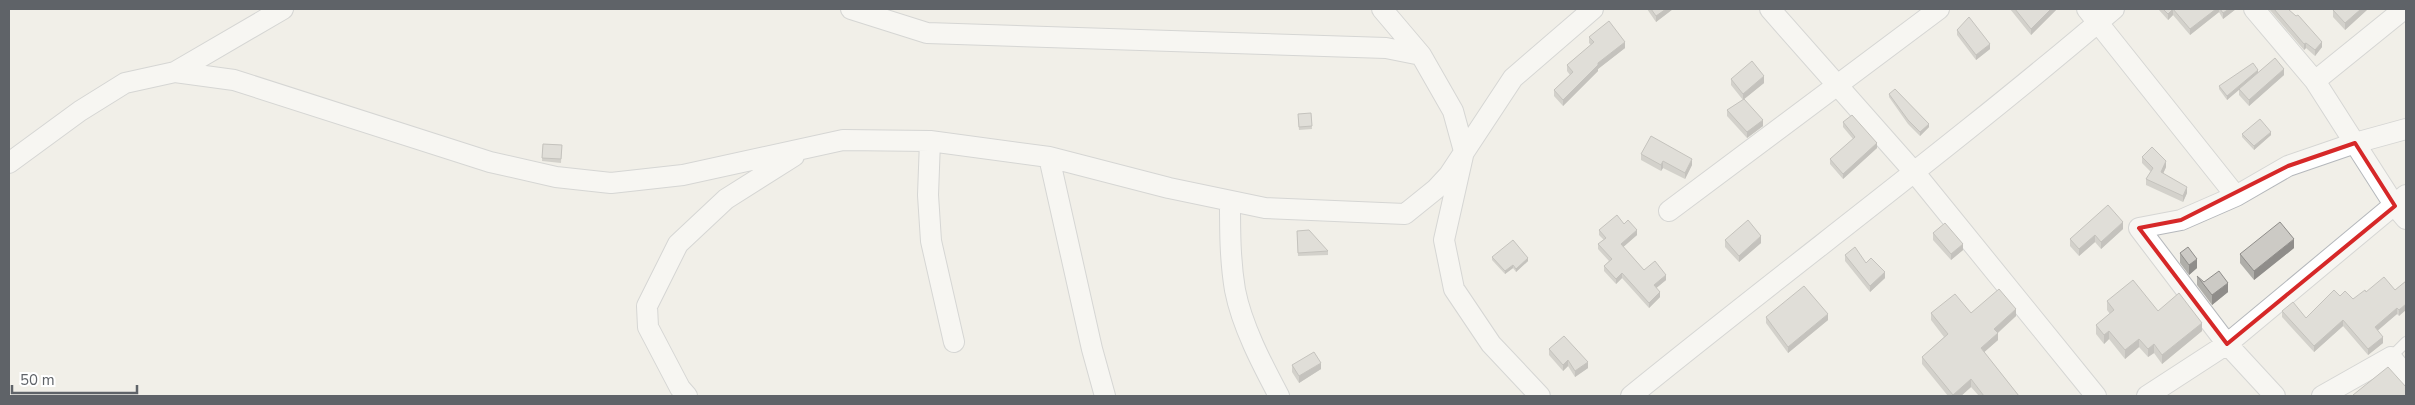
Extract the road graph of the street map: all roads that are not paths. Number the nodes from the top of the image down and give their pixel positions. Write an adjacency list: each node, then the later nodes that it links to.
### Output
1 (283, 9): 12 (street)
2 (850, 9): 11 (street)
3 (1382, 9): 11 (street)
4 (1594, 9): 19 (street)
5 (1770, 9): 14 (street)
6 (1939, 9): 14 (street)
7 (2114, 9): 10 (street)
8 (2254, 9): 13 (street)
9 (2404, 9): 13 (street)
10 (2093, 16): 22 (street); 23 (street)
11 (1421, 55): 19 (street)
12 (175, 72): 16 (street); 21 (street)
13 (2315, 81): 18 (street)
14 (1837, 85): 22 (street); 26 (street)
15 (2406, 129): 18 (street)
16 (843, 140): 17 (street); 32 (street)
17 (930, 141): 20 (street); 27 (street)
18 (2355, 143): 23 (street); 25 (street)
19 (1464, 151): 24 (street); 35 (street)
20 (1049, 157): 24 (street); 33 (street)
21 (9, 163)
22 (1915, 173): 36 (street); 37 (street)
23 (2236, 196): 29 (street)
24 (1230, 202): 34 (street)
25 (2402, 207): 29 (street)
26 (1669, 211)
27 (954, 342)
28 (2406, 342): 30 (lane)
29 (2227, 344): 38 (street); 39 (street)
30 (2391, 357): 31 (street); 40 (street)
31 (2406, 376)
32 (687, 396)
33 (1106, 396)
34 (1279, 396)
35 (1540, 396)
36 (1631, 396)
37 (2096, 396)
38 (2148, 396)
39 (2275, 396)
40 (2322, 396)

